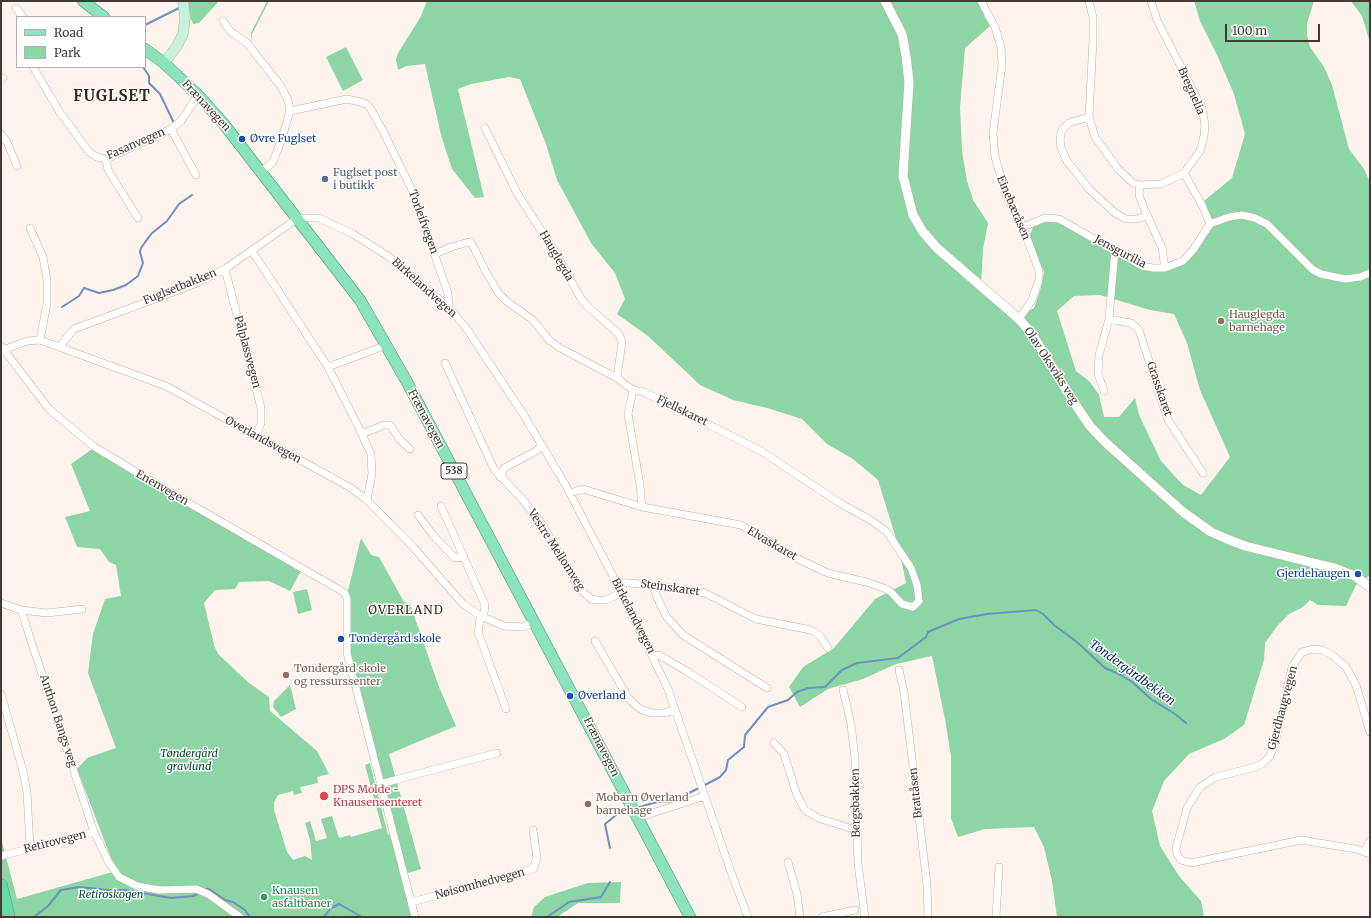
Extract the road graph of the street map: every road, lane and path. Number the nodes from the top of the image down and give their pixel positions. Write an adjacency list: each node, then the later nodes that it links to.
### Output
1 (83, 1): 9 (main road)
2 (183, 1): 12 (main road)
3 (885, 1): 39 (street, Olav Oksviks veg)
4 (981, 1): 30 (street, Einebæråsen)
5 (1089, 1): 16 (street)
6 (1151, 1): 23 (street, Bregnelia)
7 (16, 8): 8 (street)
8 (22, 16)
9 (103, 16)
10 (223, 21): 15 (street)
11 (146, 49): 12 (main road, Frænavegen / 538)
12 (164, 63): 14 (main road, Frænavegen / 538)
13 (34, 68): 20 (street, Fasanvegen)
14 (198, 95): 18 (street, Fasanvegen); 22 (main road, Frænavegen / 538)
15 (290, 111): 22 (street); 34 (street, Torleifvegen)
16 (1089, 117): 25 (street); 26 (street)
17 (485, 128): 47 (street, Hauglegda)
18 (171, 129): 20 (street, Fasanvegen); 24 (street)
19 (1, 134): 21 (street)
20 (106, 159): 27 (street)
21 (17, 166)
22 (262, 171): 28 (main road, Frænavegen / 538)
23 (1184, 173): 25 (street); 29 (street)
24 (196, 175)
25 (1140, 185): 26 (street)
26 (1146, 216): 35 (street)
27 (138, 218)
28 (298, 218): 33 (street, Fuglsetbakken); 38 (street, Birkelandvegen); 42 (main road, Frænavegen / 538)
29 (1210, 224): 35 (street, Jensgurilia); 37 (street)
30 (1023, 227): 32 (street, Jensgurilia); 39 (street, Einebæråsen)
31 (30, 228): 41 (street)
32 (1116, 250): 35 (street, Jensgurilia); 40 (street)
33 (252, 251): 36 (street, Fuglsetbakken); 46 (street)
34 (435, 254): 38 (street, Torleifvegen); 47 (street, Fjellskaret)
35 (1165, 268)
36 (225, 269): 43 (street, Fuglsetbakken); 51 (street, Pålplassvegen)
37 (1370, 273)
38 (449, 308): 52 (street, Birkelandvegen)
39 (1019, 319): 64 (street, Olav Oksviks veg)
40 (1109, 319): 49 (street); 54 (street, Grasskaret)
41 (40, 340): 43 (street, Øverlandsvegen); 44 (street)
42 (387, 345): 46 (street); 71 (main road, Frænavegen / 538)
43 (59, 347): 51 (street, Øverlandsvegen)
44 (2, 348): 85 (street, Enenvegen)
45 (445, 363): 55 (street, Vestre Mellomveg)
46 (328, 368): 50 (street)
47 (617, 378): 48 (street, Fjellskaret)
48 (633, 390): 59 (street); 66 (street, Fjellskaret)
49 (1104, 391)
50 (362, 434): 53 (street); 57 (street)
51 (256, 436): 57 (street, Øverlandsvegen)
52 (542, 445): 55 (street); 56 (street, Birkelandvegen)
53 (410, 449)
54 (1203, 473)
55 (500, 477): 65 (street, Vestre Mellomveg)
56 (570, 493): 59 (street, Elvaskaret); 62 (street, Birkelandvegen)
57 (367, 500): 70 (street, Øverlandsvegen)
58 (441, 506): 61 (street)
59 (642, 507): 66 (street, Elvaskaret)
60 (418, 514): 61 (street)
61 (464, 558): 70 (street)
62 (616, 582): 63 (street, Steinskaret); 65 (street, Birkelandvegen)
63 (653, 585): 73 (street, Steinskaret); 76 (street)
64 (1370, 587)
65 (621, 593): 74 (street, Birkelandvegen)
66 (919, 601)
67 (1, 603): 69 (street)
68 (82, 608): 69 (street)
69 (21, 610): 90 (street, Anthon Bangs veg)
70 (481, 616): 71 (street, Øverlandsvegen); 80 (street)
71 (534, 622): 87 (main road, Frænavegen / 538)
72 (596, 641): 81 (street)
73 (828, 648)
74 (653, 656): 79 (street); 81 (street, Birkelandvegen)
75 (899, 670): 108 (street, Brattåsen)
76 (767, 688)
77 (843, 690): 89 (street, Bergsbakken)
78 (1, 694): 92 (street)
79 (742, 707)
80 (506, 709)
81 (675, 710): 86 (street, Birkelandvegen)
82 (1370, 732): 93 (street, Gjerdhaugvegen)
83 (774, 743): 89 (street)
84 (496, 753): 85 (street)
85 (380, 784): 98 (street)
86 (705, 796): 87 (street); 104 (street, Birkelandvegen)
87 (638, 818): 103 (main road, Frænavegen / 538)
88 (533, 830): 98 (street, Nøisomhedvegen)
89 (856, 830): 107 (street, Bergsbakken)
90 (94, 832): 92 (street, Retirovegen); 101 (street, Retirovegen)
91 (1370, 841): 93 (street, Gjerdhaugvegen)
92 (30, 848): 94 (street, Retirovegen)
93 (1367, 853)
94 (1, 856)
95 (788, 862): 105 (street)
96 (999, 867): 109 (street)
97 (1, 885): 100 (highway)
98 (412, 902): 102 (street)
99 (854, 910): 106 (street)
100 (9, 917)
101 (240, 917)
102 (415, 917)
103 (690, 917)
104 (748, 917)
105 (800, 917)
106 (822, 917)
107 (865, 917)
108 (928, 917)
109 (996, 917)

